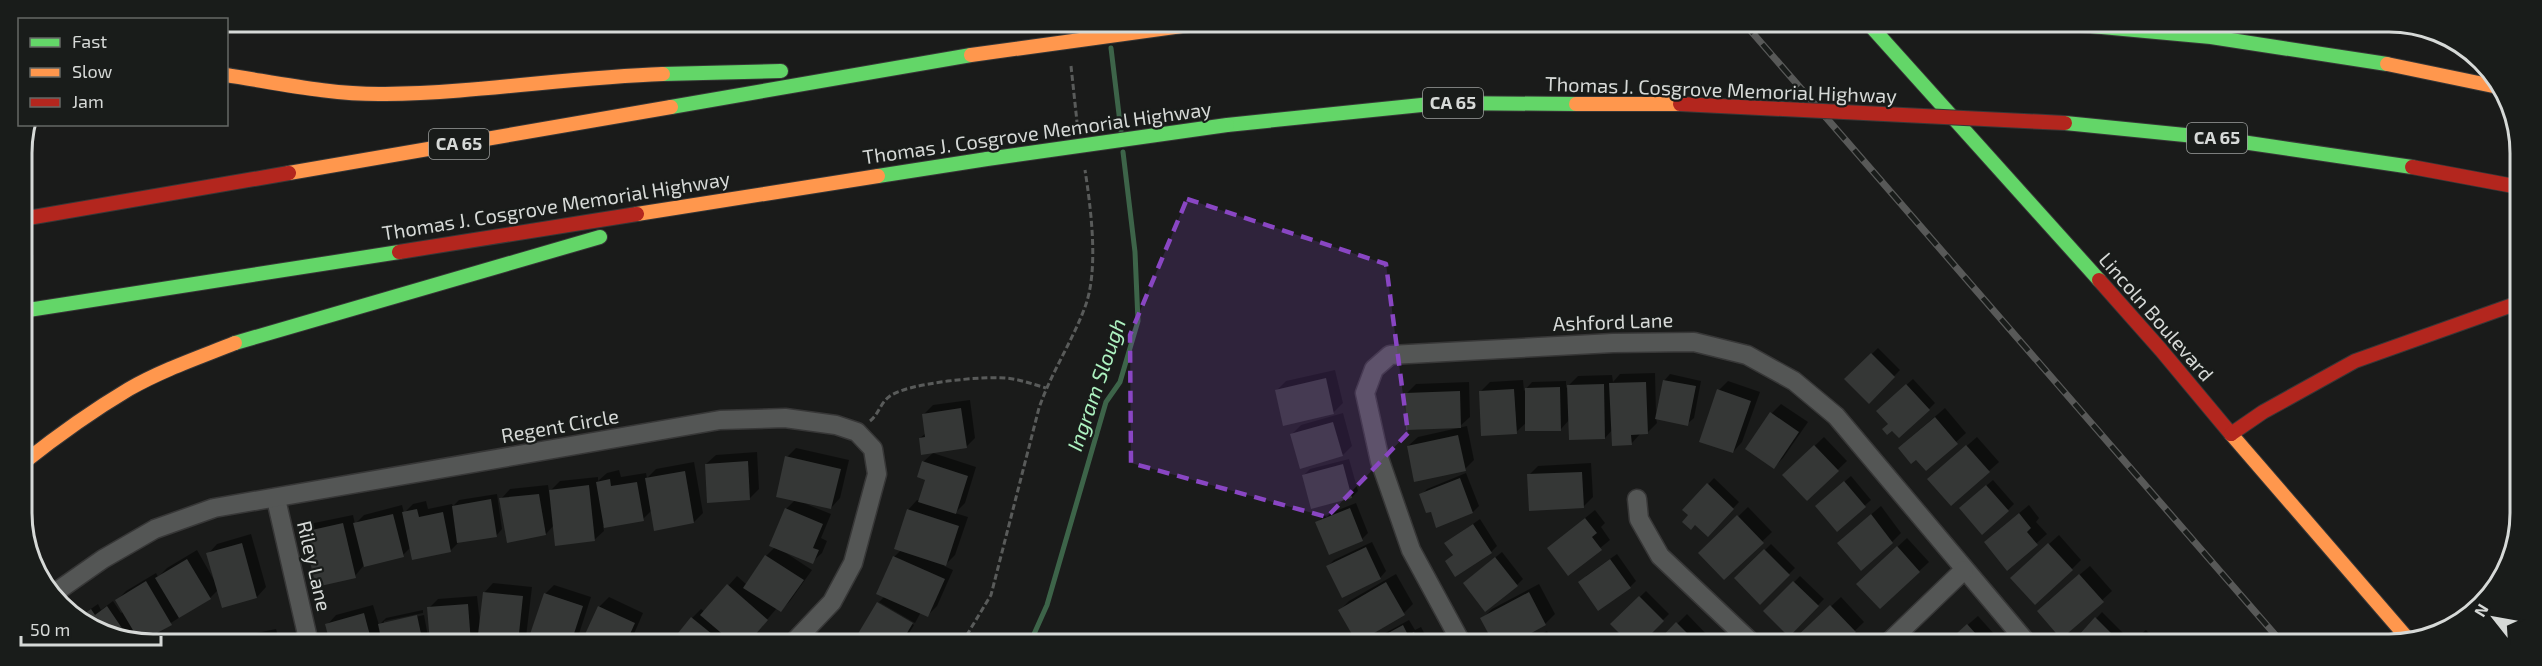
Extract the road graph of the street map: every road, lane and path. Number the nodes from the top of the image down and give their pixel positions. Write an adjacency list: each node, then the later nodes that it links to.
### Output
1 (1138, 32): 5 (main road, CA 65, bridge)
2 (1876, 32): 17 (main road, Lincoln Boulevard)
3 (2156, 32): 7 (main road)
4 (1070, 64): 8 (path)
5 (897, 68): 6 (main road); 12 (main road, CA 65)
6 (228, 75)
7 (2490, 85)
8 (1078, 129)
9 (1083, 161): 15 (path)
10 (2510, 185): 11 (main road, Thomas J. Cosgrove Memorial Highway / CA 65, bridge)
11 (739, 197): 14 (main road, Thomas J. Cosgrove Memorial Highway / CA 65); 18 (main road)
12 (32, 217)
13 (2510, 306): 17 (main road)
14 (32, 309)
15 (1046, 388): 16 (path); 26 (path)
16 (857, 432): 19 (street, Regent Circle); 25 (street)
17 (2231, 434): 23 (main road, Lincoln Boulevard)
18 (32, 456)
19 (276, 499): 22 (street, Regent Circle); 24 (street, Riley Lane)
20 (1637, 499): 28 (street)
21 (1964, 570): 27 (street, Ashford Lane); 29 (street); 30 (street, Ashford Lane)
22 (59, 590)
23 (2403, 633)
24 (307, 634)
25 (802, 634)
26 (967, 634)
27 (1457, 634)
28 (1742, 634)
29 (1897, 634)
30 (2019, 634)

